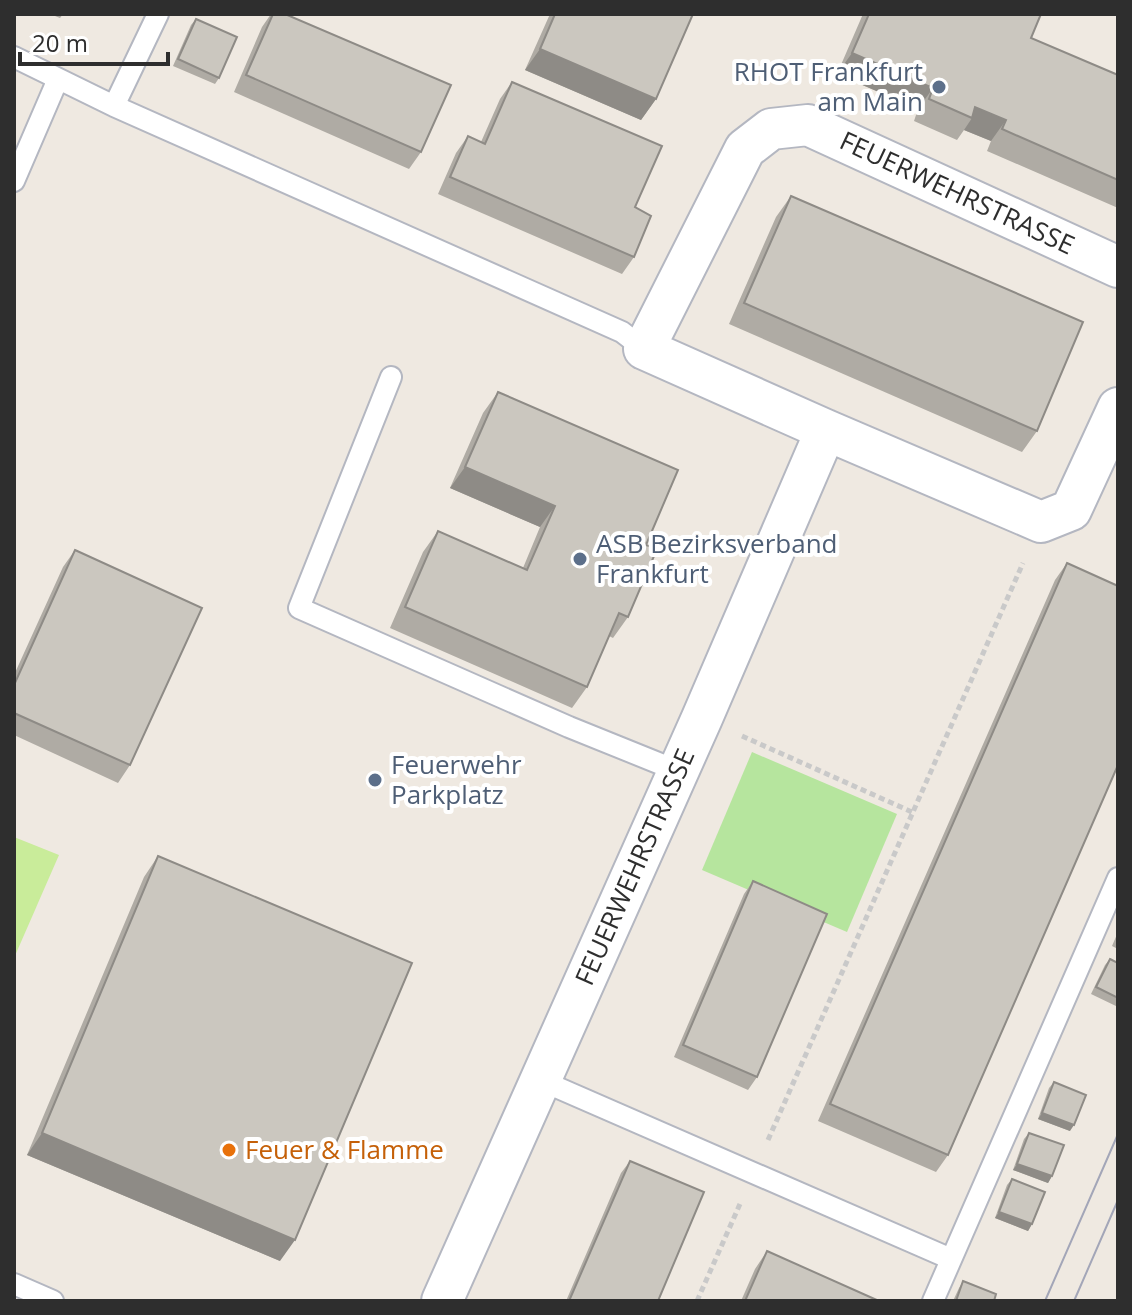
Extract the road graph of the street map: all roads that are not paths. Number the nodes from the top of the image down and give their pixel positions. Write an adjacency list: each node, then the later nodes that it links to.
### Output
1 (158, 14): 4 (lane)
2 (14, 57): 3 (lane)
3 (58, 79): 4 (lane); 5 (lane)
4 (114, 106): 7 (lane)
5 (14, 181)
6 (1118, 267): 7 (street, FEUERWEHRSTRASSE)
7 (644, 349): 10 (street)
8 (391, 377): 11 (lane)
9 (1118, 408): 10 (street)
10 (826, 430): 11 (street, FEUERWEHRSTRASSE)
11 (678, 771): 13 (street, FEUERWEHRSTRASSE)
12 (1118, 878): 14 (lane)
13 (540, 1080): 14 (lane); 17 (street, FEUERWEHRSTRASSE)
14 (951, 1259): 18 (lane)
15 (14, 1284): 16 (lane)
16 (53, 1301)
17 (442, 1301)
18 (933, 1301)

